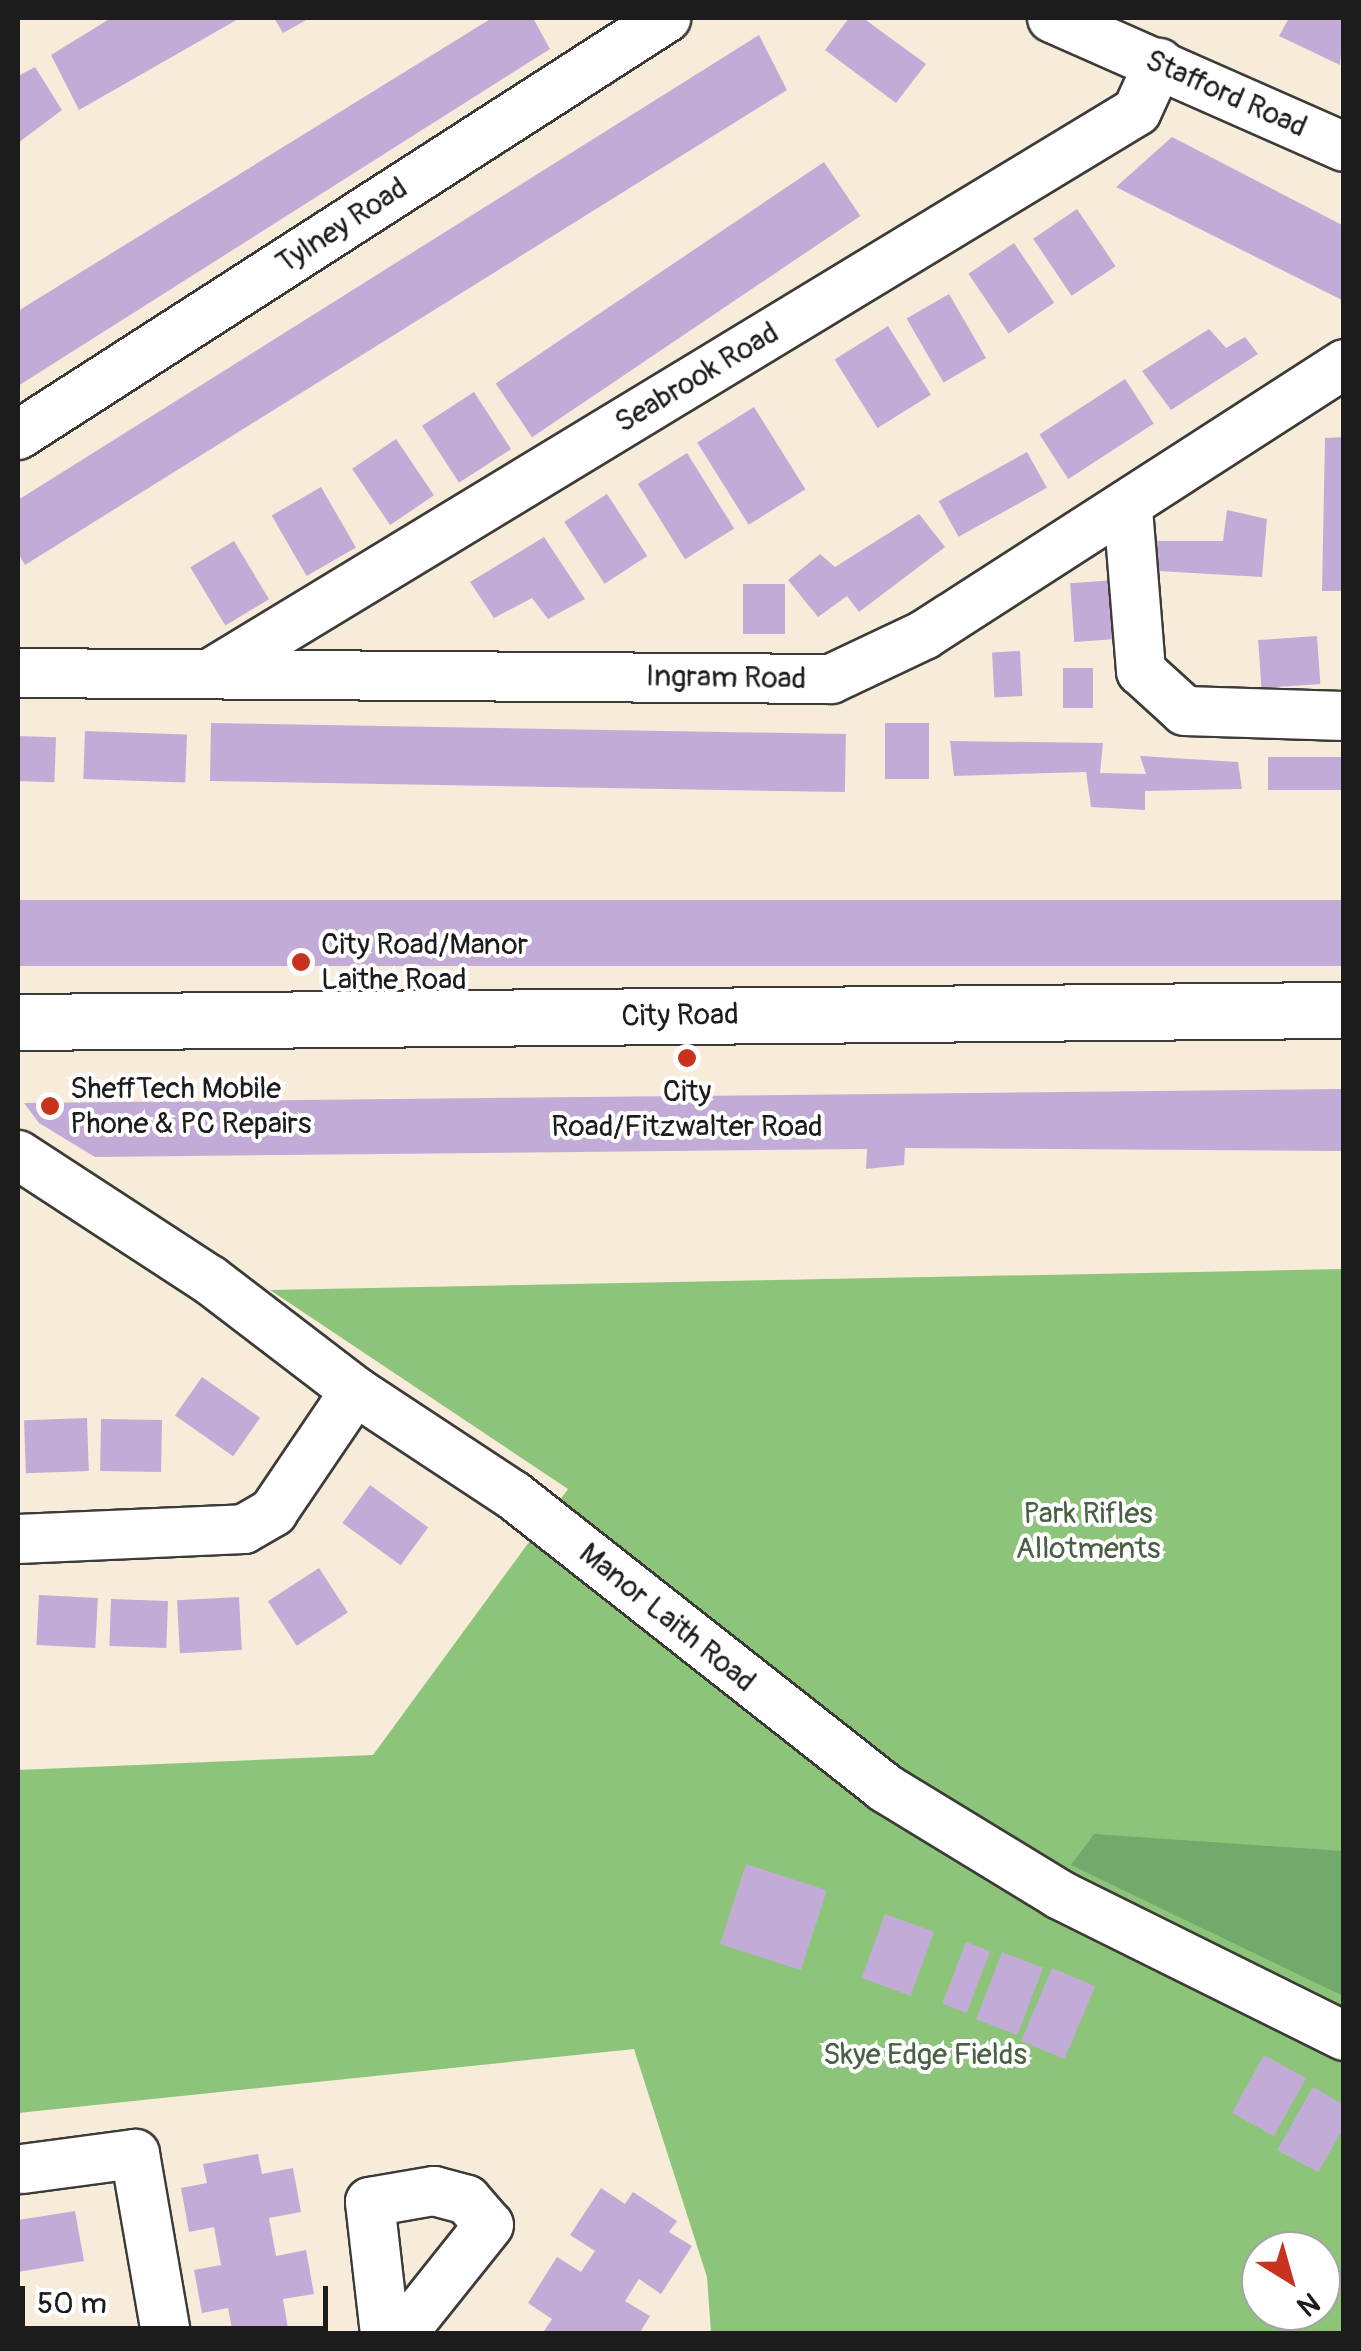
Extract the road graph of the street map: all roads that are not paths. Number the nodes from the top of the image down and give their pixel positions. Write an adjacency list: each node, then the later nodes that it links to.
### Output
1 (666, 18): 6 (street, Tylney Road)
2 (1052, 18): 3 (street, Stafford Road)
3 (1159, 63): 4 (street, Stafford Road); 9 (street, Seabrook Road)
4 (1344, 147)
5 (1344, 364): 7 (street, Ingram Road)
6 (18, 435)
7 (1128, 509): 9 (street, Ingram Road); 10 (street)
8 (18, 673): 9 (street, Ingram Road)
9 (211, 673)
10 (1344, 716)
11 (1344, 1010): 12 (main road, City Road)
12 (18, 1022)
13 (18, 1156): 14 (street, Manor Laith Road)
14 (355, 1390): 15 (street); 16 (street, Manor Laith Road)
15 (18, 1539)
16 (1344, 2036)
17 (22, 2169): 18 (street)
18 (166, 2334)
19 (385, 2334): 20 (street)
20 (402, 2334)

